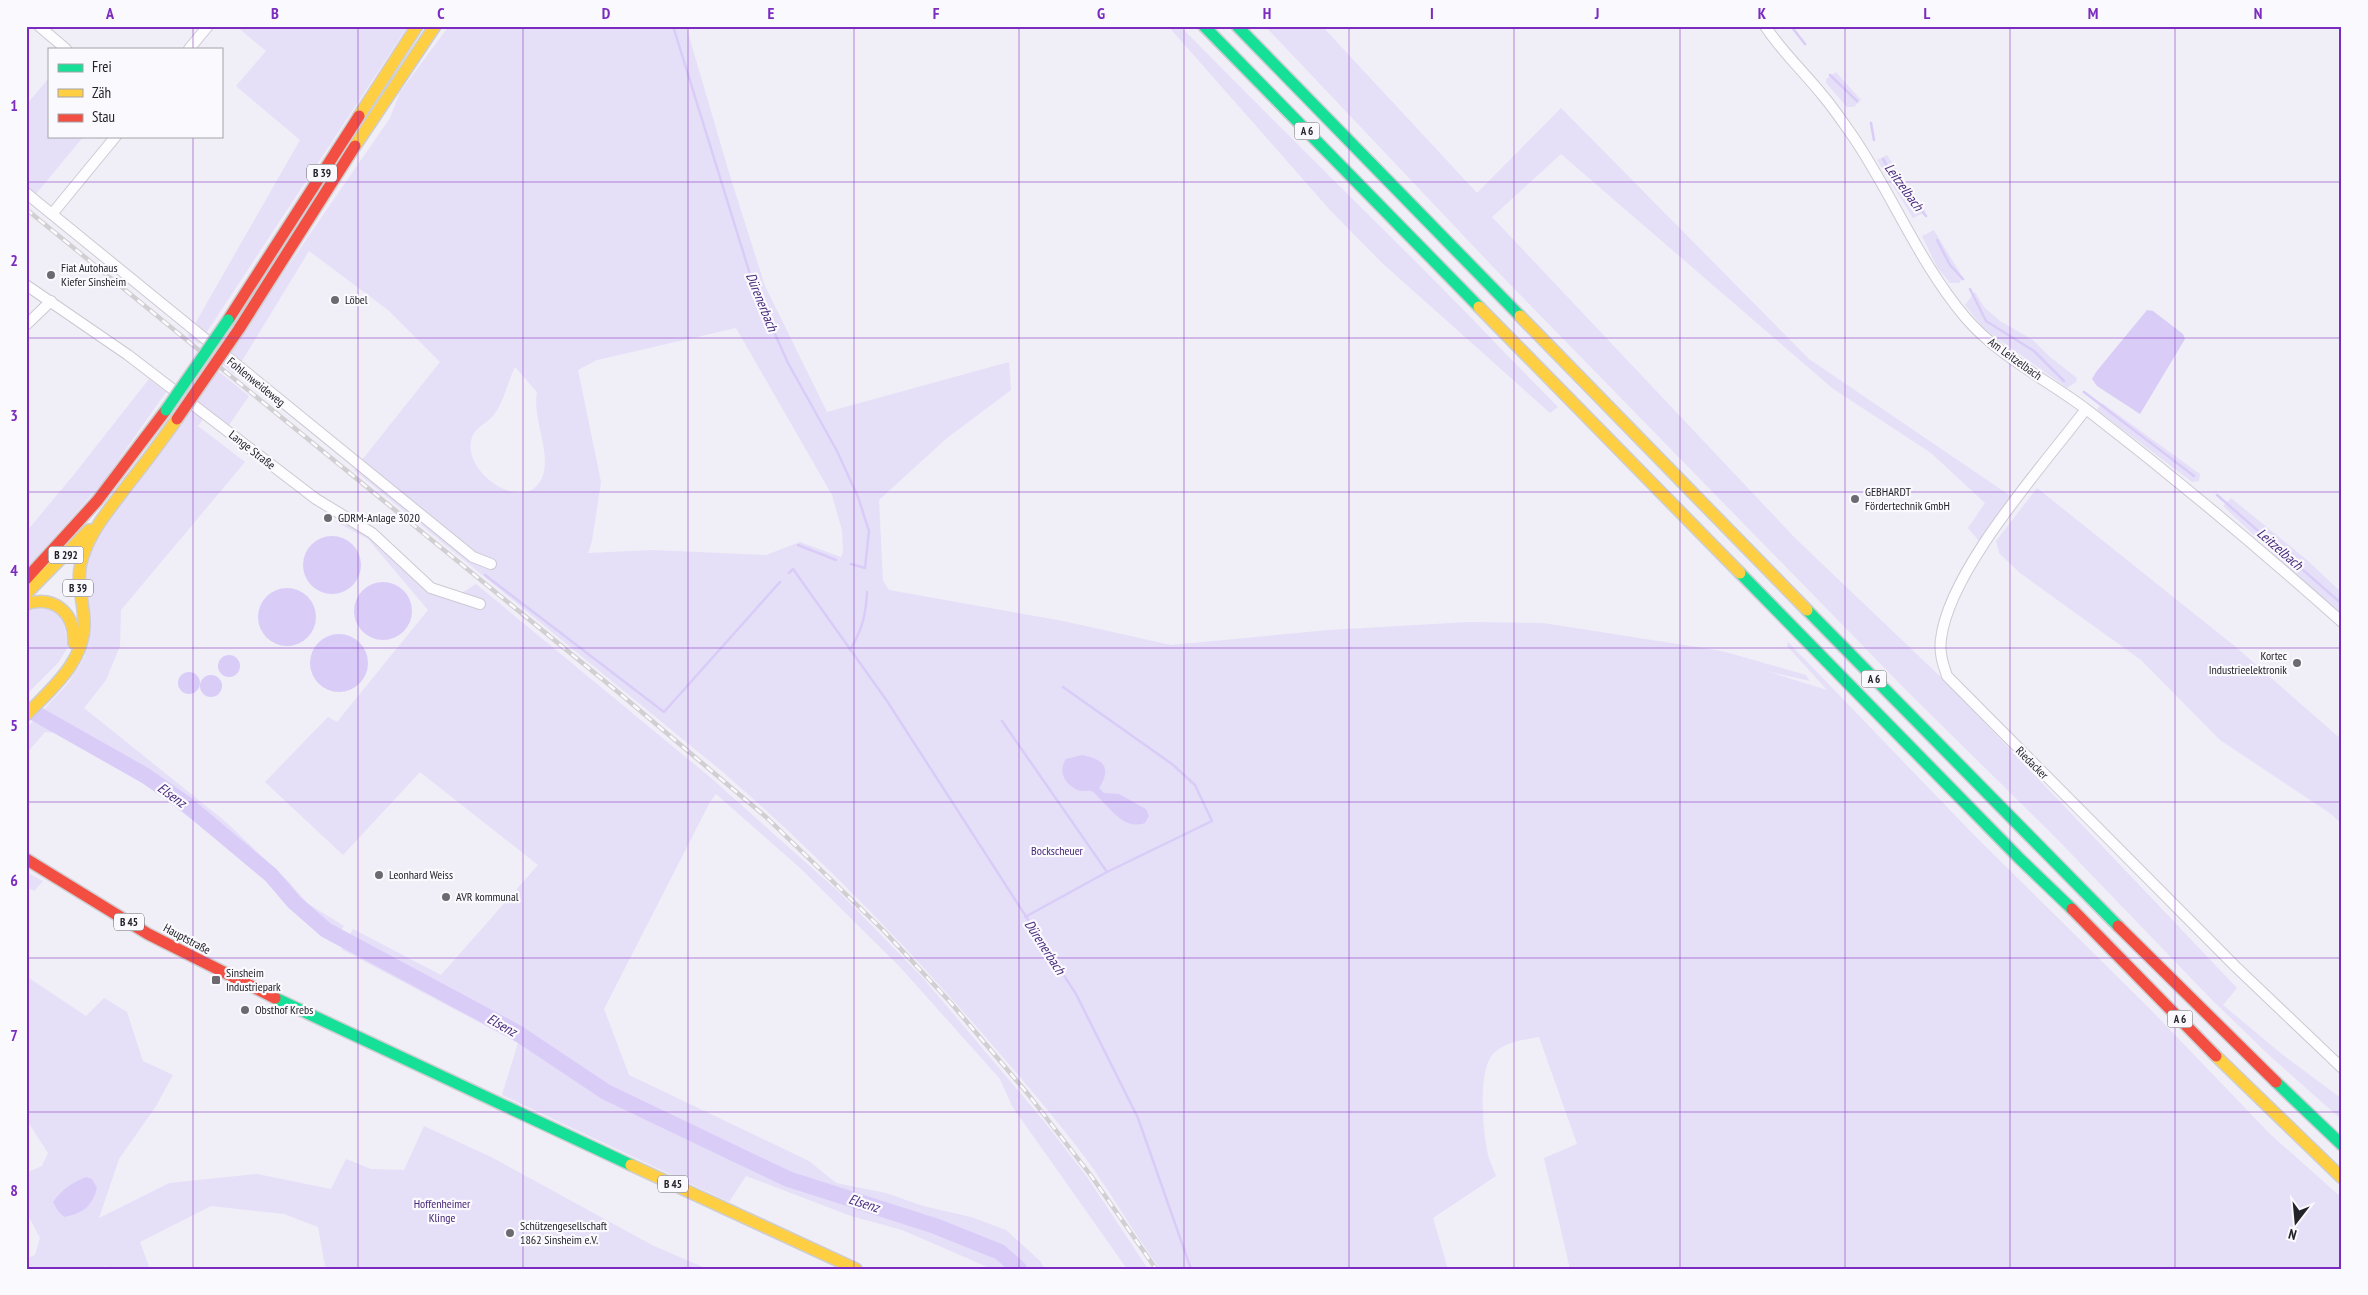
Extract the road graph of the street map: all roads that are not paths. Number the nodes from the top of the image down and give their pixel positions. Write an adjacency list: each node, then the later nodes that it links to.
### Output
1 (39, 26): 8 (street)
2 (208, 26): 9 (street)
3 (417, 26): 19 (main road, B 39, bridge)
4 (434, 26): 17 (main road, B 39, bridge)
5 (1204, 26): 29 (main road, A 6)
6 (1237, 26): 28 (main road, A 6)
7 (1765, 26): 16 (street, Am Leitzelbach)
8 (65, 48)
9 (190, 48)
10 (114, 138): 12 (street)
11 (26, 193): 12 (street, Fohlenweideweg)
12 (52, 214): 18 (street, Fohlenweideweg)
13 (26, 285): 14 (street, Lange Straße)
14 (51, 301): 15 (street); 22 (street, Lange Straße)
15 (26, 325)
16 (2086, 409): 23 (street, Am Leitzelbach); 27 (street, Riedacker)
17 (105, 515): 20 (main road, B 292); 24 (main road, B 39)
18 (491, 564)
19 (26, 578)
20 (26, 594)
21 (26, 604): 24 (main road, B 39)
22 (480, 604)
23 (2342, 622)
24 (70, 666): 25 (main road, B 39)
25 (26, 715)
26 (26, 859): 30 (main road, Hauptstraße / B 45)
27 (2342, 1068)
28 (2342, 1145)
29 (2342, 1178)
30 (856, 1269)

